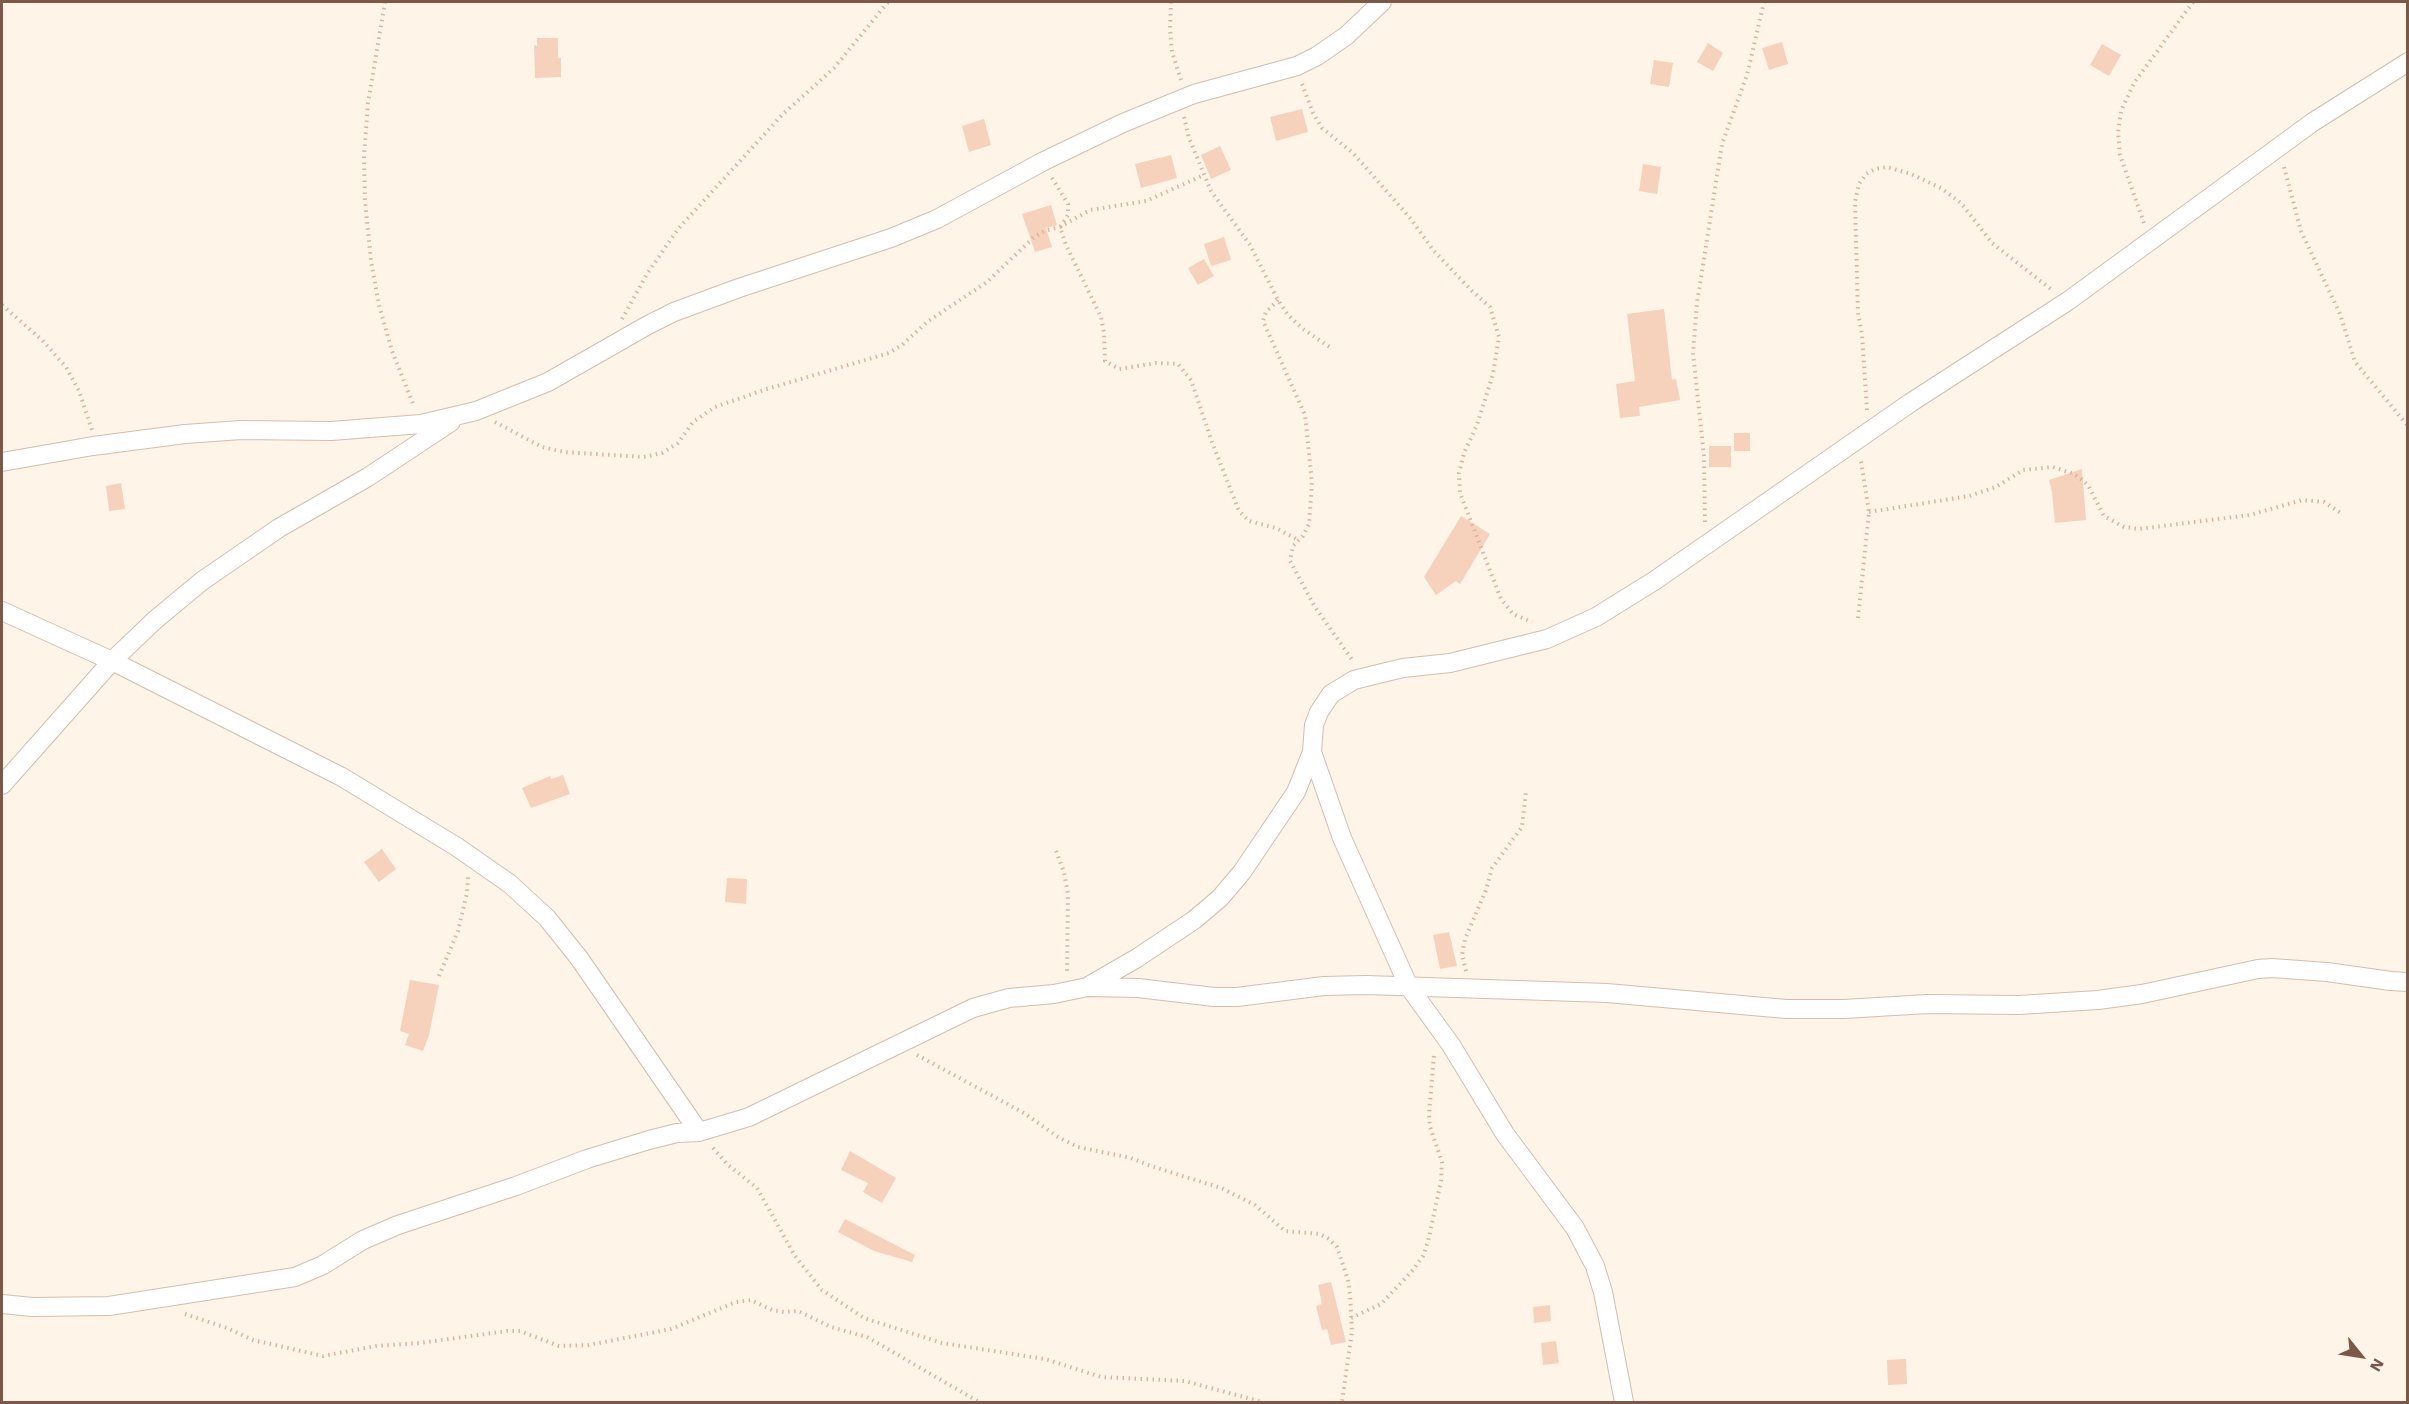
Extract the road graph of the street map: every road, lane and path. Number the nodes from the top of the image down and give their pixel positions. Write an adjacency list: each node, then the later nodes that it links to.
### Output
1 (385, 2): 21 (path)
2 (888, 2): 18 (path)
3 (1171, 2): 9 (path)
4 (1382, 2): 8 (street)
5 (1764, 2): 29 (path)
6 (2193, 2): 14 (path)
7 (2408, 62): 10 (street)
8 (1297, 66): 9 (street); 32 (path)
9 (1182, 99): 11 (street); 12 (path)
10 (2282, 145): 14 (street); 22 (path)
11 (1044, 161): 13 (path); 20 (street)
12 (1204, 175): 13 (path); 15 (path)
13 (1060, 226): 20 (path); 28 (path)
14 (2150, 241): 16 (street)
15 (1278, 300): 19 (path); 28 (path)
16 (2068, 301): 23 (street); 23 (path)
17 (2, 305): 24 (path)
18 (620, 322)
19 (1332, 348)
20 (468, 414): 21 (street); 33 (street)
21 (421, 424): 24 (street)
22 (2408, 426)
23 (1861, 435): 26 (path); 29 (street)
24 (93, 446): 25 (street)
25 (2, 462)
26 (1869, 512): 27 (path); 31 (path)
27 (2341, 513)
28 (1298, 540): 34 (path)
29 (1706, 544): 34 (street)
30 (2, 611): 33 (street)
31 (1858, 618)
32 (1536, 623)
33 (112, 661): 36 (street); 38 (street)
34 (1360, 679): 35 (street)
35 (1312, 752): 42 (street); 43 (street)
36 (2, 785)
37 (1526, 790): 44 (path)
38 (462, 850): 40 (path); 47 (street)
39 (1056, 851): 43 (path)
40 (439, 976)
41 (2408, 982): 44 (street)
42 (1409, 987): 43 (street); 44 (street); 45 (street)
43 (1079, 988): 46 (street)
44 (1472, 989)
45 (1435, 1024): 50 (path); 54 (street)
46 (898, 1043): 47 (street); 50 (path)
47 (699, 1132): 48 (street); 52 (path)
48 (2, 1304)
49 (180, 1312): 51 (path)
50 (1351, 1318): 53 (path)
51 (979, 1402)
52 (1262, 1402)
53 (1342, 1402)
54 (1624, 1402)

